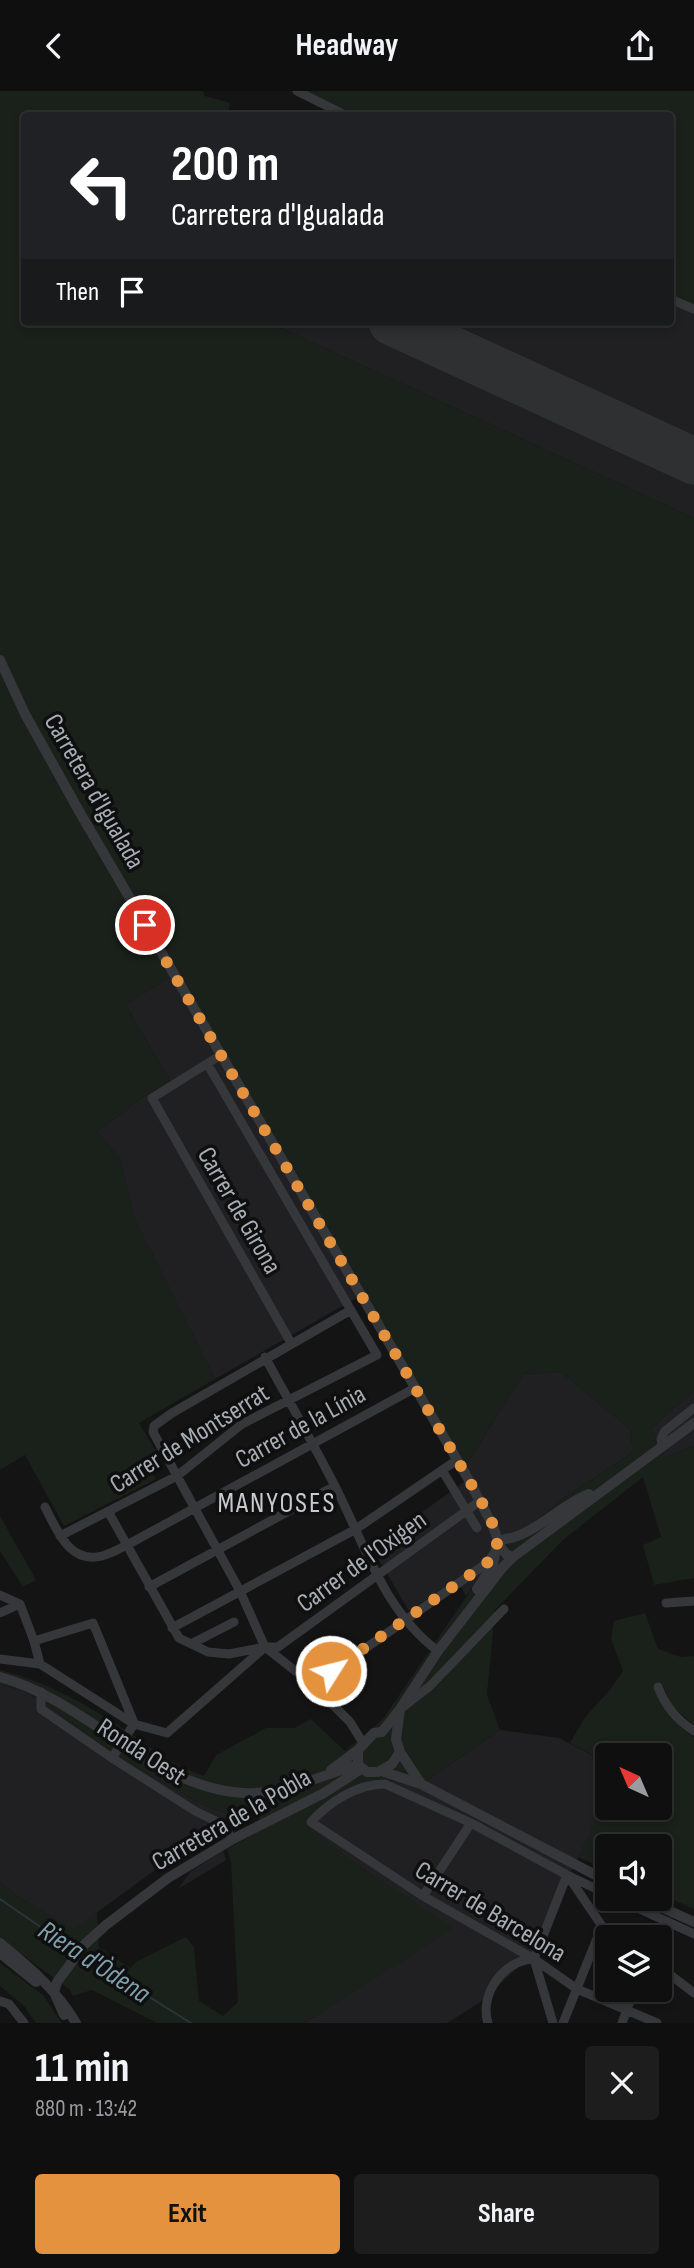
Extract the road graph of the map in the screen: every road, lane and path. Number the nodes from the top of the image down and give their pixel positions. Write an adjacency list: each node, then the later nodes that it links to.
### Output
1 (297, 91): 2 (street)
2 (339, 112)
3 (674, 301): 4 (street)
4 (694, 309)
5 (0, 660): 6 (street, Carretera d'Igualada)
6 (221, 1055): 7 (street); 11 (street, Carretera d'Igualada)
7 (208, 1065): 8 (street); 9 (street, Carrer de Girona)
8 (351, 1310): 9 (street); 12 (street, Carrer de Montserrat)
9 (291, 1343): 10 (street)
10 (265, 1357): 12 (street); 21 (street)
11 (415, 1388): 17 (street, Carrer de la Línia); 19 (street, Carretera d'Igualada)
12 (288, 1400): 17 (street); 21 (street, Carrer de Montserrat)
13 (694, 1408): 18 (street)
14 (694, 1423): 16 (street)
15 (694, 1430): 16 (street)
16 (675, 1436): 18 (street)
17 (312, 1444): 22 (street); 26 (street, Carrer de la Línia)
18 (663, 1445): 23 (street)
19 (457, 1460): 20 (street); 24 (street, Carretera d'Igualada)
20 (442, 1470): 27 (street); 30 (street)
21 (177, 1476): 26 (street); 28 (street, Carrer de Montserrat)
22 (335, 1486): 30 (street); 34 (street)
23 (602, 1489): 33 (street); 35 (street)
24 (480, 1501): 27 (street, Carrer de l'Oxigen); 33 (street, Carretera d'Igualada)
25 (45, 1507): 31 (street)
26 (194, 1508): 32 (street, Carrer de la Línia); 34 (street)
27 (466, 1512): 29 (street); 36 (street, Carrer de l'Oxigen)
28 (109, 1513): 31 (street, Carrer de Montserrat); 32 (street)
29 (477, 1528)
30 (356, 1529): 36 (street); 38 (street)
31 (60, 1536): 32 (street, Carrer de la Línia)
32 (127, 1545): 37 (street)
33 (499, 1545): 35 (street, Carretera d'Igualada); 43 (street); 46 (street)
34 (218, 1548): 37 (street); 38 (street)
35 (513, 1556): 43 (street)
36 (376, 1576): 46 (street); 51 (street, Carrer de l'Oxigen)
37 (149, 1587): 48 (street)
38 (240, 1591): 48 (street); 51 (street)
39 (0, 1595): 42 (street)
40 (694, 1601): 41 (street)
41 (666, 1603)
42 (20, 1604): 45 (street); 49 (street)
43 (471, 1606): 52 (street)
44 (504, 1608): 59 (street)
45 (0, 1613)
46 (406, 1618): 52 (street); 56 (street)
47 (234, 1622): 50 (street)
48 (172, 1627): 50 (street)
49 (34, 1641): 54 (street); 60 (street)
50 (191, 1644): 51 (street)
51 (265, 1647): 56 (street); 60 (street)
52 (434, 1648): 59 (street)
53 (0, 1659): 54 (street)
54 (40, 1664): 60 (street)
55 (0, 1677): 58 (street)
56 (313, 1685): 61 (street)
57 (658, 1687): 62 (street)
58 (41, 1692): 67 (street, Ronda Oest); 70 (street)
59 (400, 1709): 63 (street); 64 (street)
60 (131, 1721): 67 (street, bridge)
61 (350, 1722): 63 (street); 65 (street)
62 (694, 1731)
63 (378, 1732): 64 (street); 65 (street)
64 (396, 1739): 66 (street)
65 (360, 1747): 68 (street); 70 (street)
66 (400, 1752): 69 (street); 71 (street)
67 (112, 1758): 76 (street, Ronda Oest)
68 (359, 1767): 69 (street); 70 (street); 73 (street, Carretera de la Pobla)
69 (378, 1772): 71 (street); 73 (street)
70 (326, 1774)
71 (421, 1784): 72 (street)
72 (433, 1792): 74 (street); 77 (street)
73 (324, 1793): 76 (street, Carretera de la Pobla)
74 (427, 1802): 75 (street); 81 (street, Carrer de Barcelona)
75 (471, 1823): 78 (street); 81 (street)
76 (233, 1839): 91 (street, Carretera de la Pobla)
77 (553, 1853): 78 (street); 79 (street)
78 (564, 1873): 80 (street); 85 (street); 90 (street)
79 (595, 1875)
80 (595, 1887)
81 (423, 1896): 90 (street, Carrer de Barcelona)
82 (644, 1911): 86 (street)
83 (670, 1911): 84 (street)
84 (694, 1922)
85 (601, 1925)
86 (694, 1934)
87 (0, 1943): 93 (street)
88 (595, 1944): 94 (street)
89 (0, 1953): 93 (street)
90 (534, 1959): 94 (street, Carrer de Barcelona); 103 (street); 104 (street)
91 (63, 1975): 93 (street); 95 (street, Carretera de la Pobla); 100 (street)
92 (672, 1976): 96 (street)
93 (40, 1981): 95 (street); 100 (street)
94 (577, 1989): 99 (street, Carrer de Barcelona); 105 (street)
95 (54, 1992): 100 (street)
96 (694, 1993)
97 (630, 2002): 99 (street)
98 (3, 2004): 101 (street)
99 (626, 2012): 106 (street); 107 (street, Carrer de Barcelona)
100 (66, 2015): 102 (street)
101 (24, 2023)
102 (76, 2023)
103 (488, 2023)
104 (553, 2023)
105 (563, 2023)
106 (622, 2023)
107 (657, 2023)

